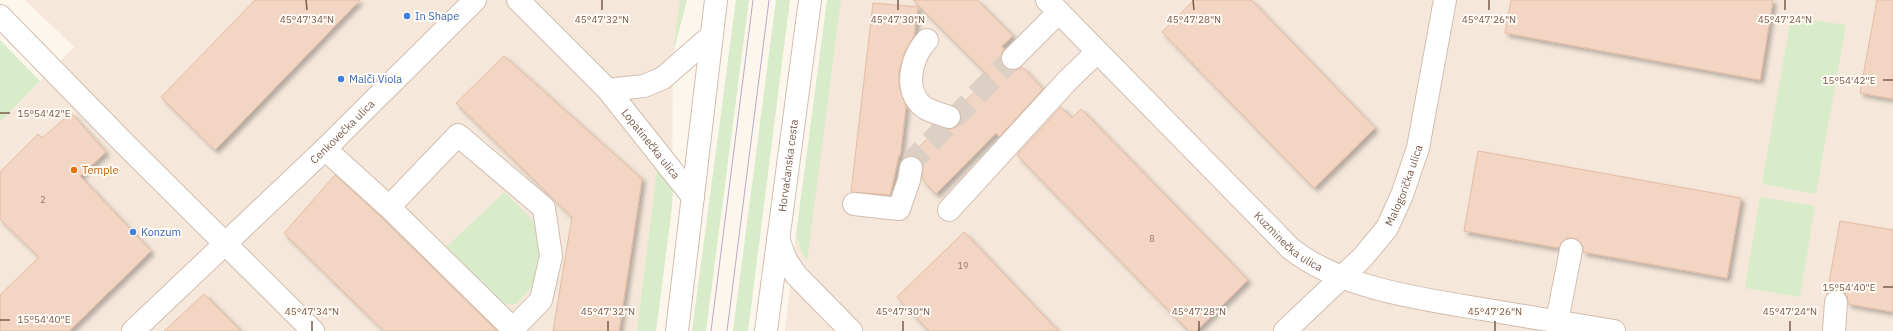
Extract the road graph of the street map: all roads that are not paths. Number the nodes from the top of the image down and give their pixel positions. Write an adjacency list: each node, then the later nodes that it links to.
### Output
1 (475, 0): 14 (street, Cenkovečka ulica)
2 (518, 0): 12 (street, Lopatinečka ulica)
3 (716, 0): 8 (street)
4 (810, 0): 20 (street, Horvaćanska cesta)
5 (1445, 0): 23 (street, Malogorička ulica)
6 (1053, 6): 10 (street, Kuzminečka ulica); 11 (street)
7 (0, 16): 21 (street)
8 (711, 36): 12 (street); 16 (street)
9 (927, 40): 13 (street)
10 (1098, 52): 19 (street); 23 (street, Kuzminečka ulica)
11 (1014, 58)
12 (608, 90): 16 (street, Lopatinečka ulica)
13 (949, 117)
14 (325, 148): 18 (street); 21 (street, Cenkovečka ulica)
15 (911, 168): 17 (street)
16 (693, 197): 28 (street)
17 (854, 204)
18 (389, 207): 18 (street)
19 (949, 210)
20 (778, 237): 29 (street, Horvaćanska cesta); 30 (street)
21 (224, 244): 26 (street, Cenkovečka ulica); 27 (street)
22 (1571, 250): 25 (street)
23 (1342, 277): 25 (street, Kuzminečka ulica); 31 (street, Malogorička ulica)
24 (1836, 302): 33 (street)
25 (1557, 321): 32 (street, Kuzminečka ulica)
26 (133, 331)
27 (314, 331)
28 (677, 331)
29 (766, 331)
30 (851, 331)
31 (1285, 331)
32 (1614, 331)
33 (1834, 331)

